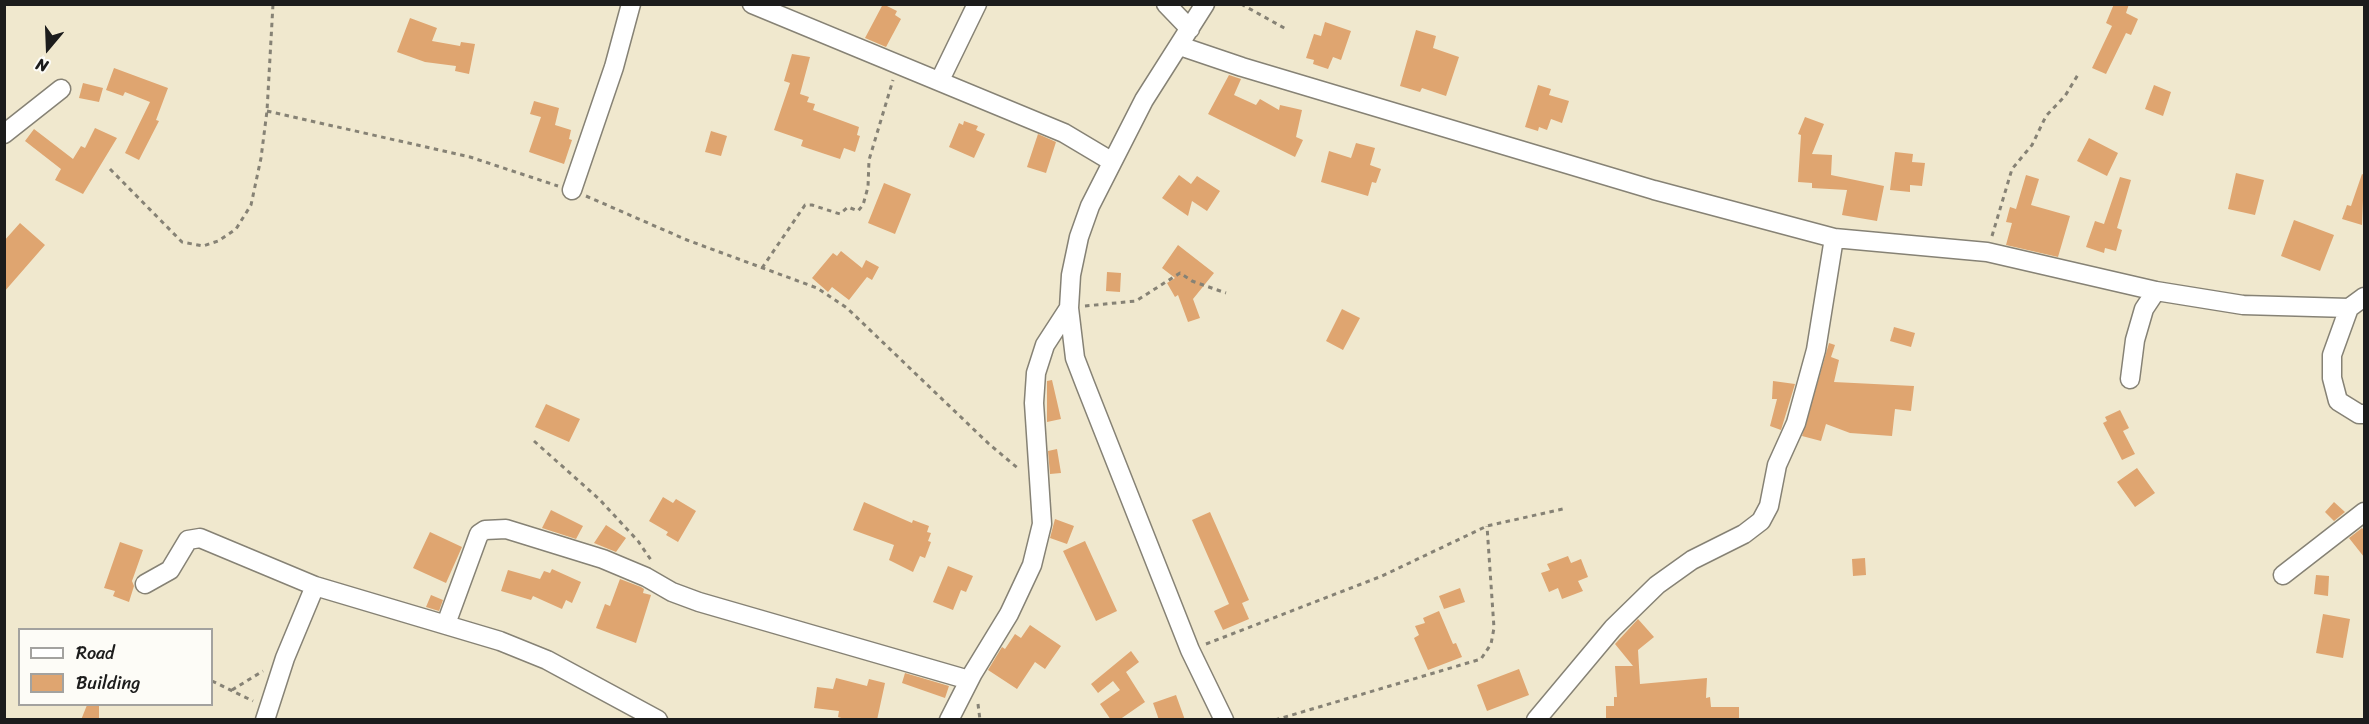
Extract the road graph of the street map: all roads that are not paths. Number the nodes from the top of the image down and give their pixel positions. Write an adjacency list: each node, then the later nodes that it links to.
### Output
1 (631, 4): 12 (street)
2 (752, 4): 8 (street)
3 (977, 4): 8 (street)
4 (1166, 4): 6 (street)
5 (1205, 4): 6 (street)
6 (1190, 29): 7 (street)
7 (1180, 46): 11 (street); 13 (street)
8 (940, 80): 11 (street)
9 (61, 89): 10 (street)
10 (4, 134)
11 (1111, 160): 16 (street)
12 (572, 190)
13 (1834, 238): 14 (street); 30 (street)
14 (2156, 291): 17 (street); 18 (street)
15 (2364, 297): 17 (street)
16 (1069, 308): 25 (street); 29 (street)
17 (2349, 308): 19 (street)
18 (2130, 379)
19 (2364, 414)
20 (2364, 512): 21 (street)
21 (2283, 575)
22 (145, 584): 23 (street)
23 (315, 586): 24 (street); 26 (street)
24 (446, 624): 25 (street); 27 (street)
25 (969, 680): 28 (street)
26 (266, 714)
27 (658, 720)
28 (949, 720)
29 (1224, 720)
30 (1536, 720)

